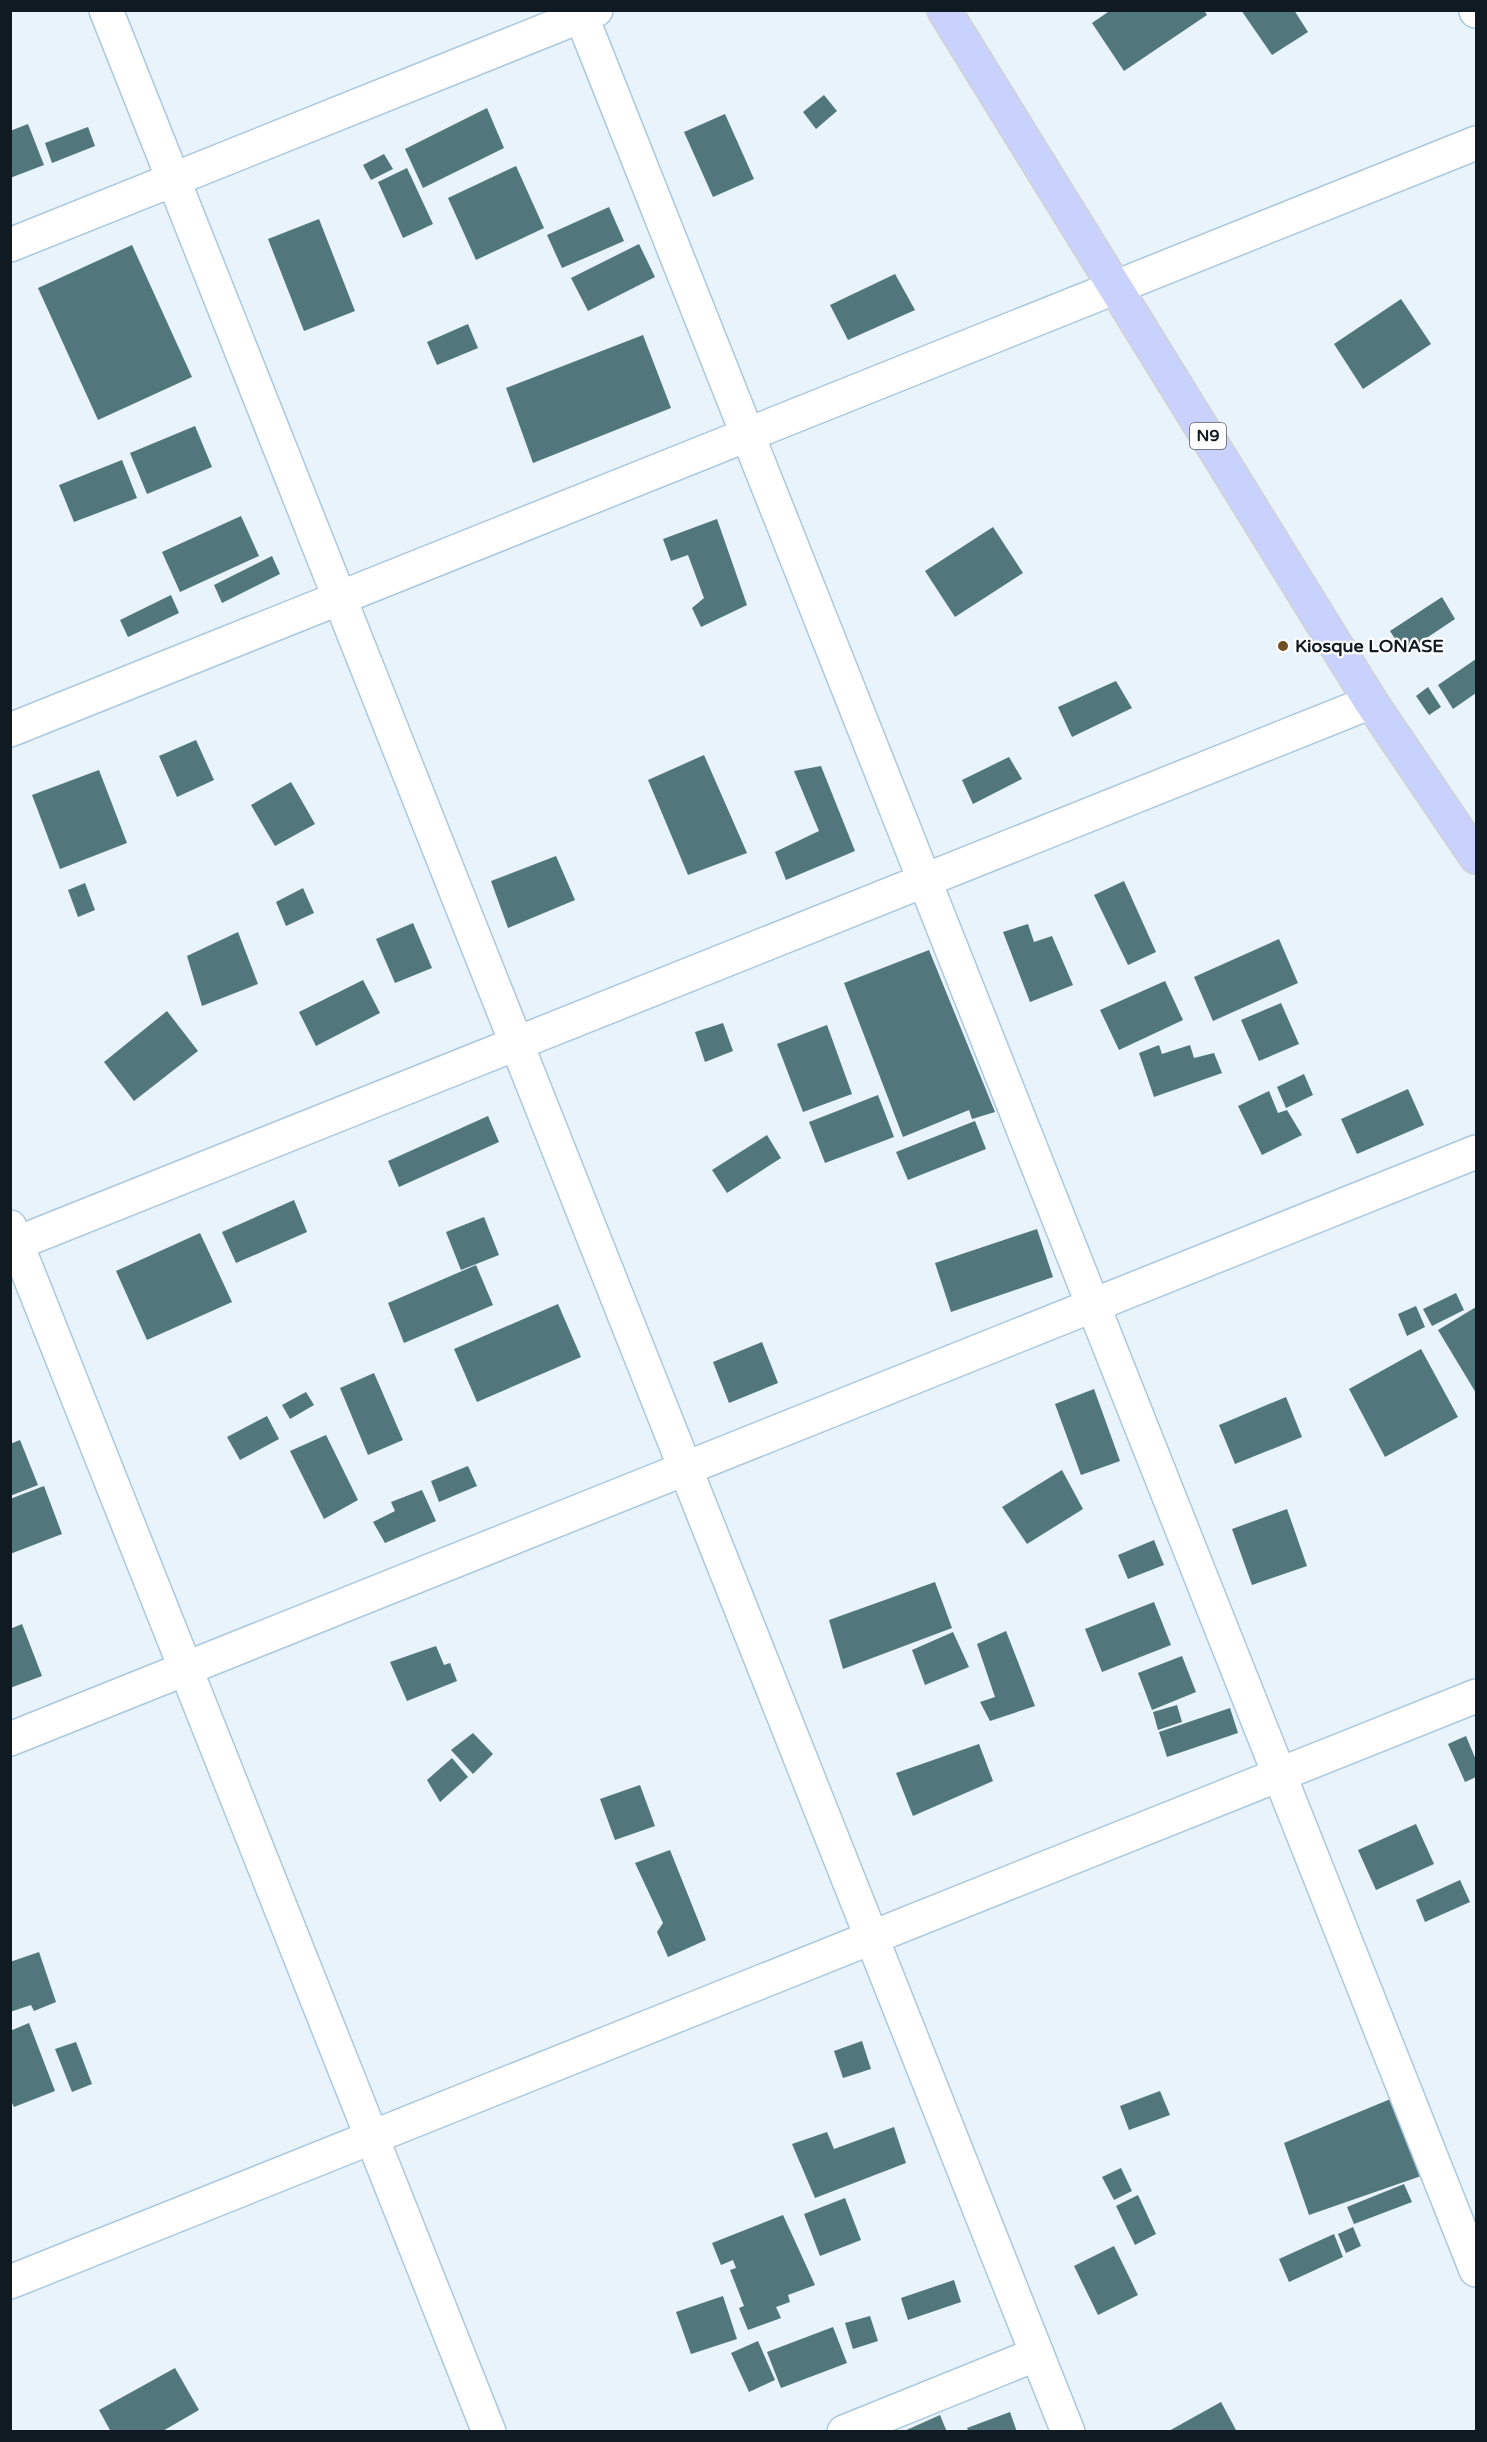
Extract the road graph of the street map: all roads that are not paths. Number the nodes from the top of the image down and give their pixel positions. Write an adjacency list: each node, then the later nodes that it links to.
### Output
1 (106, 10): 5 (street)
2 (944, 10): 7 (main road, N9)
3 (585, 12): 5 (street); 8 (street)
4 (1476, 143): 7 (street)
5 (173, 180): 6 (street); 9 (street)
6 (10, 245)
7 (1117, 288): 8 (street); 10 (main road, N9)
8 (748, 435): 9 (street); 13 (street)
9 (339, 598): 11 (street); 14 (street)
10 (1371, 702): 12 (main road, N9); 13 (street)
11 (10, 730)
12 (1476, 857)
13 (925, 880): 14 (street); 17 (street)
14 (516, 1044): 16 (street); 18 (street)
15 (1476, 1152): 17 (street)
16 (13, 1239): 19 (street)
17 (1093, 1306): 18 (street); 22 (street)
18 (685, 1468): 19 (street); 23 (street)
19 (186, 1668): 21 (street); 24 (street)
20 (1476, 1696): 22 (street)
21 (10, 1739)
22 (1280, 1774): 23 (street); 25 (street)
23 (871, 1937): 24 (street); 28 (street)
24 (372, 2138): 27 (street); 29 (street)
25 (1469, 2231): 26 (street)
26 (1476, 2270)
27 (10, 2282)
28 (1037, 2354): 30 (street); 31 (street)
29 (489, 2432)
30 (844, 2432)
31 (1068, 2432)

